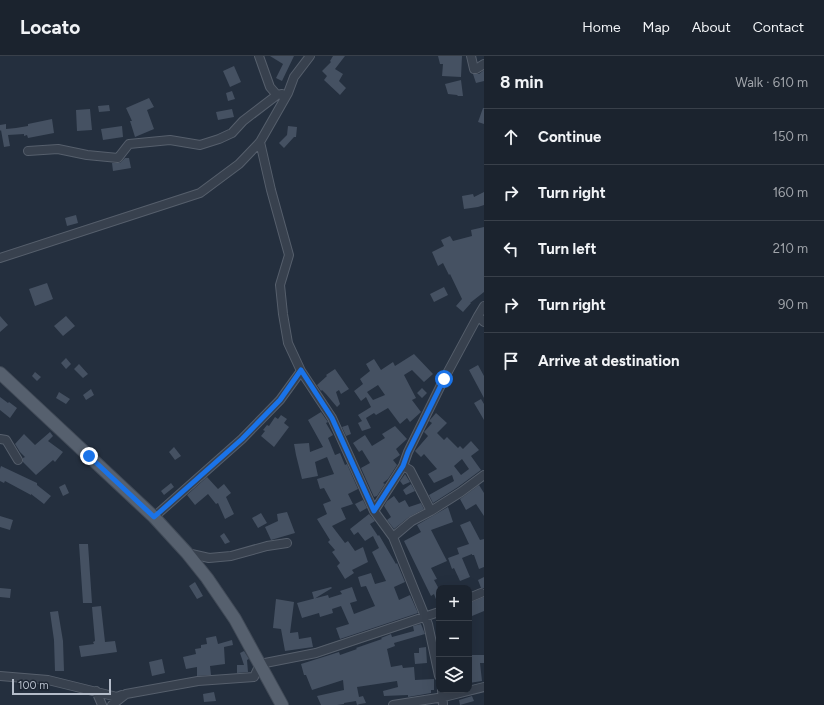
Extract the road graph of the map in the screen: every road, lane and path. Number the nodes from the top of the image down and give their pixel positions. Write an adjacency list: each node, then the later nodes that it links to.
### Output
1 (259, 56): 6 (street)
2 (310, 56): 5 (street)
3 (471, 56): 4 (street)
4 (484, 64)
5 (288, 93): 6 (street); 7 (street)
6 (277, 95): 8 (street)
7 (260, 142): 9 (street); 13 (street)
8 (28, 151)
9 (0, 258)
10 (484, 306): 11 (street)
11 (478, 316): 12 (street); 17 (street)
12 (484, 322)
13 (301, 370): 19 (street); 21 (street)
14 (0, 373): 21 (main road)
15 (0, 439): 16 (street)
16 (18, 460)
17 (403, 466): 19 (street); 20 (street)
18 (484, 475): 20 (street)
19 (374, 511): 22 (street)
20 (431, 511): 22 (street)
21 (154, 517): 24 (main road)
22 (393, 537): 28 (street)
23 (287, 542): 24 (street)
24 (187, 553): 30 (main road)
25 (481, 593): 26 (street)
26 (472, 597)
27 (436, 613): 28 (street)
28 (425, 617): 29 (street); 30 (street)
29 (436, 662)
30 (260, 664): 34 (street); 38 (main road)
31 (0, 676): 33 (street)
32 (484, 687): 35 (street)
33 (96, 691): 34 (street); 36 (street)
34 (126, 694): 37 (street)
35 (443, 697): 39 (street)
36 (102, 705)
37 (112, 705)
38 (282, 705)
39 (393, 705)

